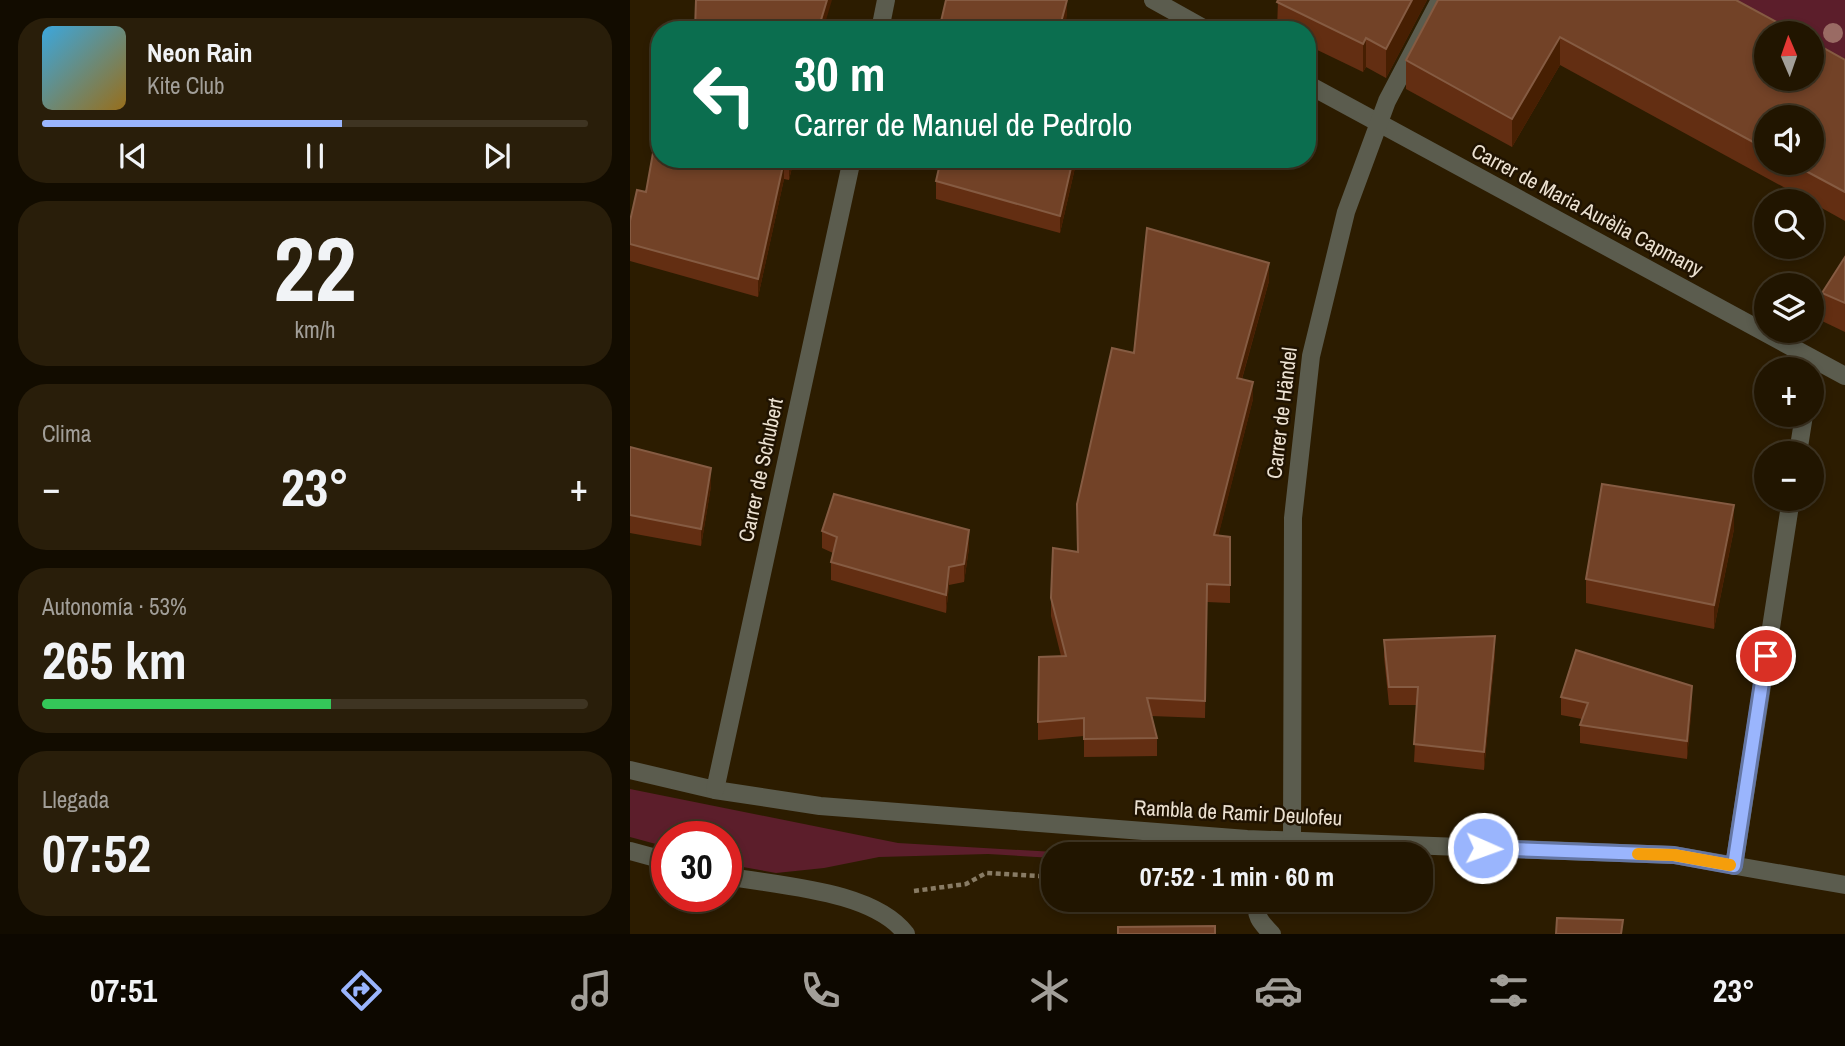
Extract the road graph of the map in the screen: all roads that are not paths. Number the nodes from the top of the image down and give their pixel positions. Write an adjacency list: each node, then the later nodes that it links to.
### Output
1 (886, 0): 4 (street)
2 (1153, 0): 5 (street)
3 (1440, 0): 7 (street, Carrer de Händel)
4 (882, 21)
5 (1191, 21)
6 (1316, 90): 7 (street, Carrer de Maria Aurèlia Capmany)
7 (1379, 124): 9 (street, Carrer de Maria Aurèlia Capmany); 16 (street, Carrer de Händel)
8 (850, 168): 14 (street, Carrer de Schubert)
9 (1798, 357)
10 (1824, 369): 11 (street, Carrer de Maria Aurèlia Capmany)
11 (1845, 376)
12 (1789, 511): 20 (street)
13 (630, 770): 14 (street, Rambla de Ramir Deulofeu)
14 (715, 790): 15 (street, Rambla de Ramir Deulofeu)
15 (1232, 842)
16 (1289, 842)
17 (1433, 850): 20 (street, Rambla de Ramir Deulofeu)
18 (630, 851): 19 (street)
19 (651, 857)
20 (1734, 866): 22 (street, Rambla de Ramir Deulofeu)
21 (742, 879): 24 (street)
22 (1845, 885)
23 (1258, 912): 25 (street)
24 (906, 934)
25 (1272, 934)

